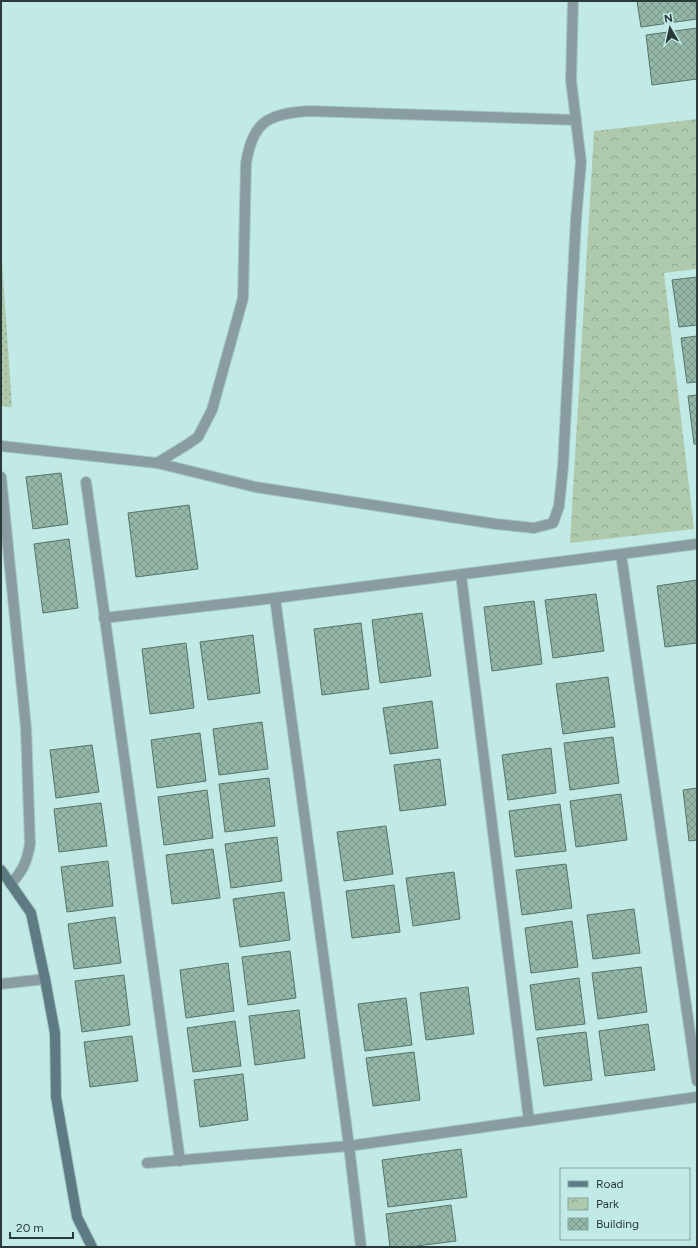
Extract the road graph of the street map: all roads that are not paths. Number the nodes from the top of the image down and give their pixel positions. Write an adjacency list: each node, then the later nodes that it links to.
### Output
1 (573, 1): 2 (street)
2 (576, 120): 4 (street); 4 (street)
3 (1, 446): 4 (street)
4 (156, 463)
5 (1, 477): 13 (street)
6 (86, 482): 11 (street)
7 (697, 544): 8 (street)
8 (621, 554): 9 (street); 16 (street)
9 (462, 575): 10 (street); 18 (street)
10 (275, 598): 11 (street); 19 (street)
11 (104, 618): 20 (street)
12 (1, 870): 13 (street)
13 (11, 884): 14 (street)
14 (45, 979): 15 (street); 22 (street)
15 (1, 984)
16 (697, 1081)
17 (697, 1097): 18 (street)
18 (528, 1121): 19 (street)
19 (349, 1146): 20 (street); 23 (street)
20 (180, 1161): 21 (street)
21 (148, 1163)
22 (92, 1247)
23 (361, 1247)

